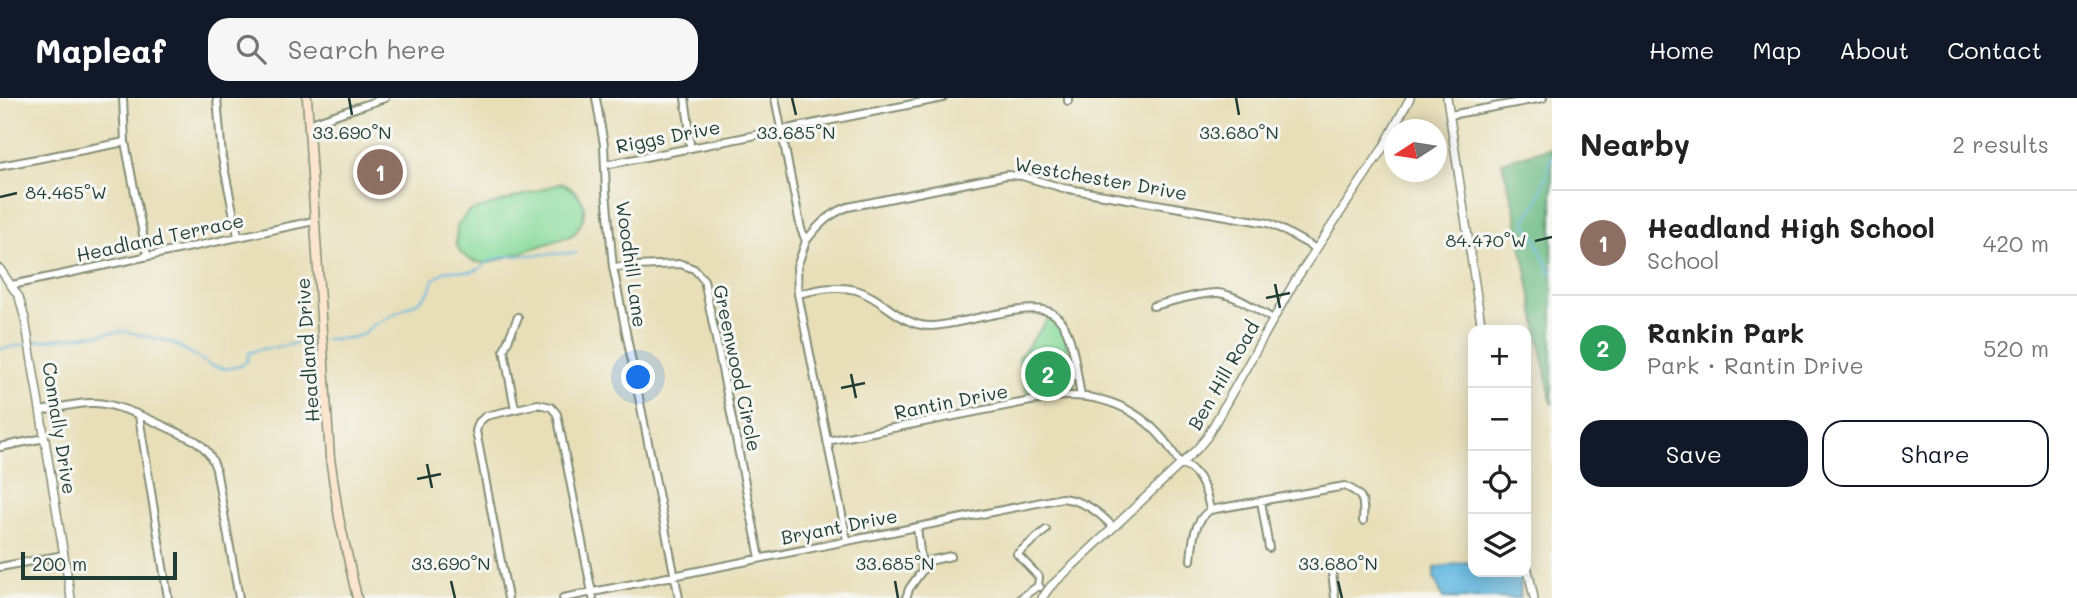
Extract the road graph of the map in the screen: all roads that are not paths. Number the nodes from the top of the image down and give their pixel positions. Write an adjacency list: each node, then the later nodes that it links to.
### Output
1 (123, 98): 15 (street)
2 (217, 98): 20 (street)
3 (307, 98): 13 (main road, Headland Drive)
4 (386, 98): 13 (street)
5 (596, 98): 17 (street, Woodhill Lane)
6 (685, 98): 16 (street)
7 (775, 98): 14 (street)
8 (943, 98): 14 (street, Riggs Drive)
9 (1410, 98): 22 (street, Ben Hill Road)
10 (1447, 98): 12 (street)
11 (1544, 98): 12 (street)
12 (1450, 115): 31 (street)
13 (308, 124): 19 (main road, Headland Drive)
14 (782, 130): 16 (street, Riggs Drive); 21 (street)
15 (125, 142): 18 (street); 23 (street)
16 (690, 148): 17 (street, Riggs Drive)
17 (604, 165): 24 (street, Woodhill Lane)
18 (0, 166)
19 (314, 220): 20 (street, Headland Terrace); 63 (main road, Headland Drive)
20 (238, 236): 23 (street, Headland Terrace)
21 (806, 241): 22 (street, Westchester Drive); 27 (street)
22 (1315, 248): 30 (street, Ben Hill Road)
23 (147, 255): 26 (street, Headland Terrace)
24 (613, 267): 50 (street, Greenwood Circle); 55 (street, Woodhill Lane)
25 (0, 269): 26 (street, Connally Drive)
26 (12, 285): 34 (street, Connally Drive)
27 (798, 294): 32 (street); 37 (street)
28 (1153, 306): 30 (street)
29 (518, 317): 33 (street)
30 (1273, 319): 39 (street, Ben Hill Road)
31 (1481, 325)
32 (1081, 396): 37 (street, Rantin Drive); 39 (street, Rantin Drive)
33 (515, 409): 58 (street); 64 (street)
34 (41, 411): 35 (street); 36 (street, Connally Drive)
35 (139, 416): 61 (street); 62 (street)
36 (45, 438): 38 (street); 48 (street, Connally Drive)
37 (827, 441): 46 (street)
38 (0, 447)
39 (1180, 464): 41 (street, Rantin Drive); 44 (street, Ben Hill Road)
40 (1261, 500): 41 (street); 42 (street); 47 (street)
41 (1210, 510): 51 (street)
42 (1363, 521)
43 (917, 527): 44 (street, Bryant Drive); 46 (street, Bryant Drive); 53 (street)
44 (1113, 527): 59 (street, Ben Hill Road)
45 (1046, 530): 57 (street)
46 (847, 540): 50 (street, Bryant Drive)
47 (1269, 548)
48 (64, 555): 52 (street); 60 (street, Connally Drive)
49 (950, 556): 53 (street)
50 (760, 558): 55 (street, Bryant Drive)
51 (1191, 560)
52 (0, 567)
53 (922, 568): 67 (street)
54 (1332, 572): 69 (street)
55 (674, 575): 58 (street, Bryant Drive); 66 (street, Woodhill Lane)
56 (1529, 577): 70 (street)
57 (1038, 586): 59 (street); 68 (street)
58 (593, 595): 65 (street, Bryant Drive)
59 (1044, 595)
60 (71, 598)
61 (168, 598)
62 (239, 598)
63 (357, 598)
64 (508, 598)
65 (563, 598)
66 (678, 598)
67 (906, 598)
68 (1021, 598)
69 (1335, 598)
70 (1534, 598)

